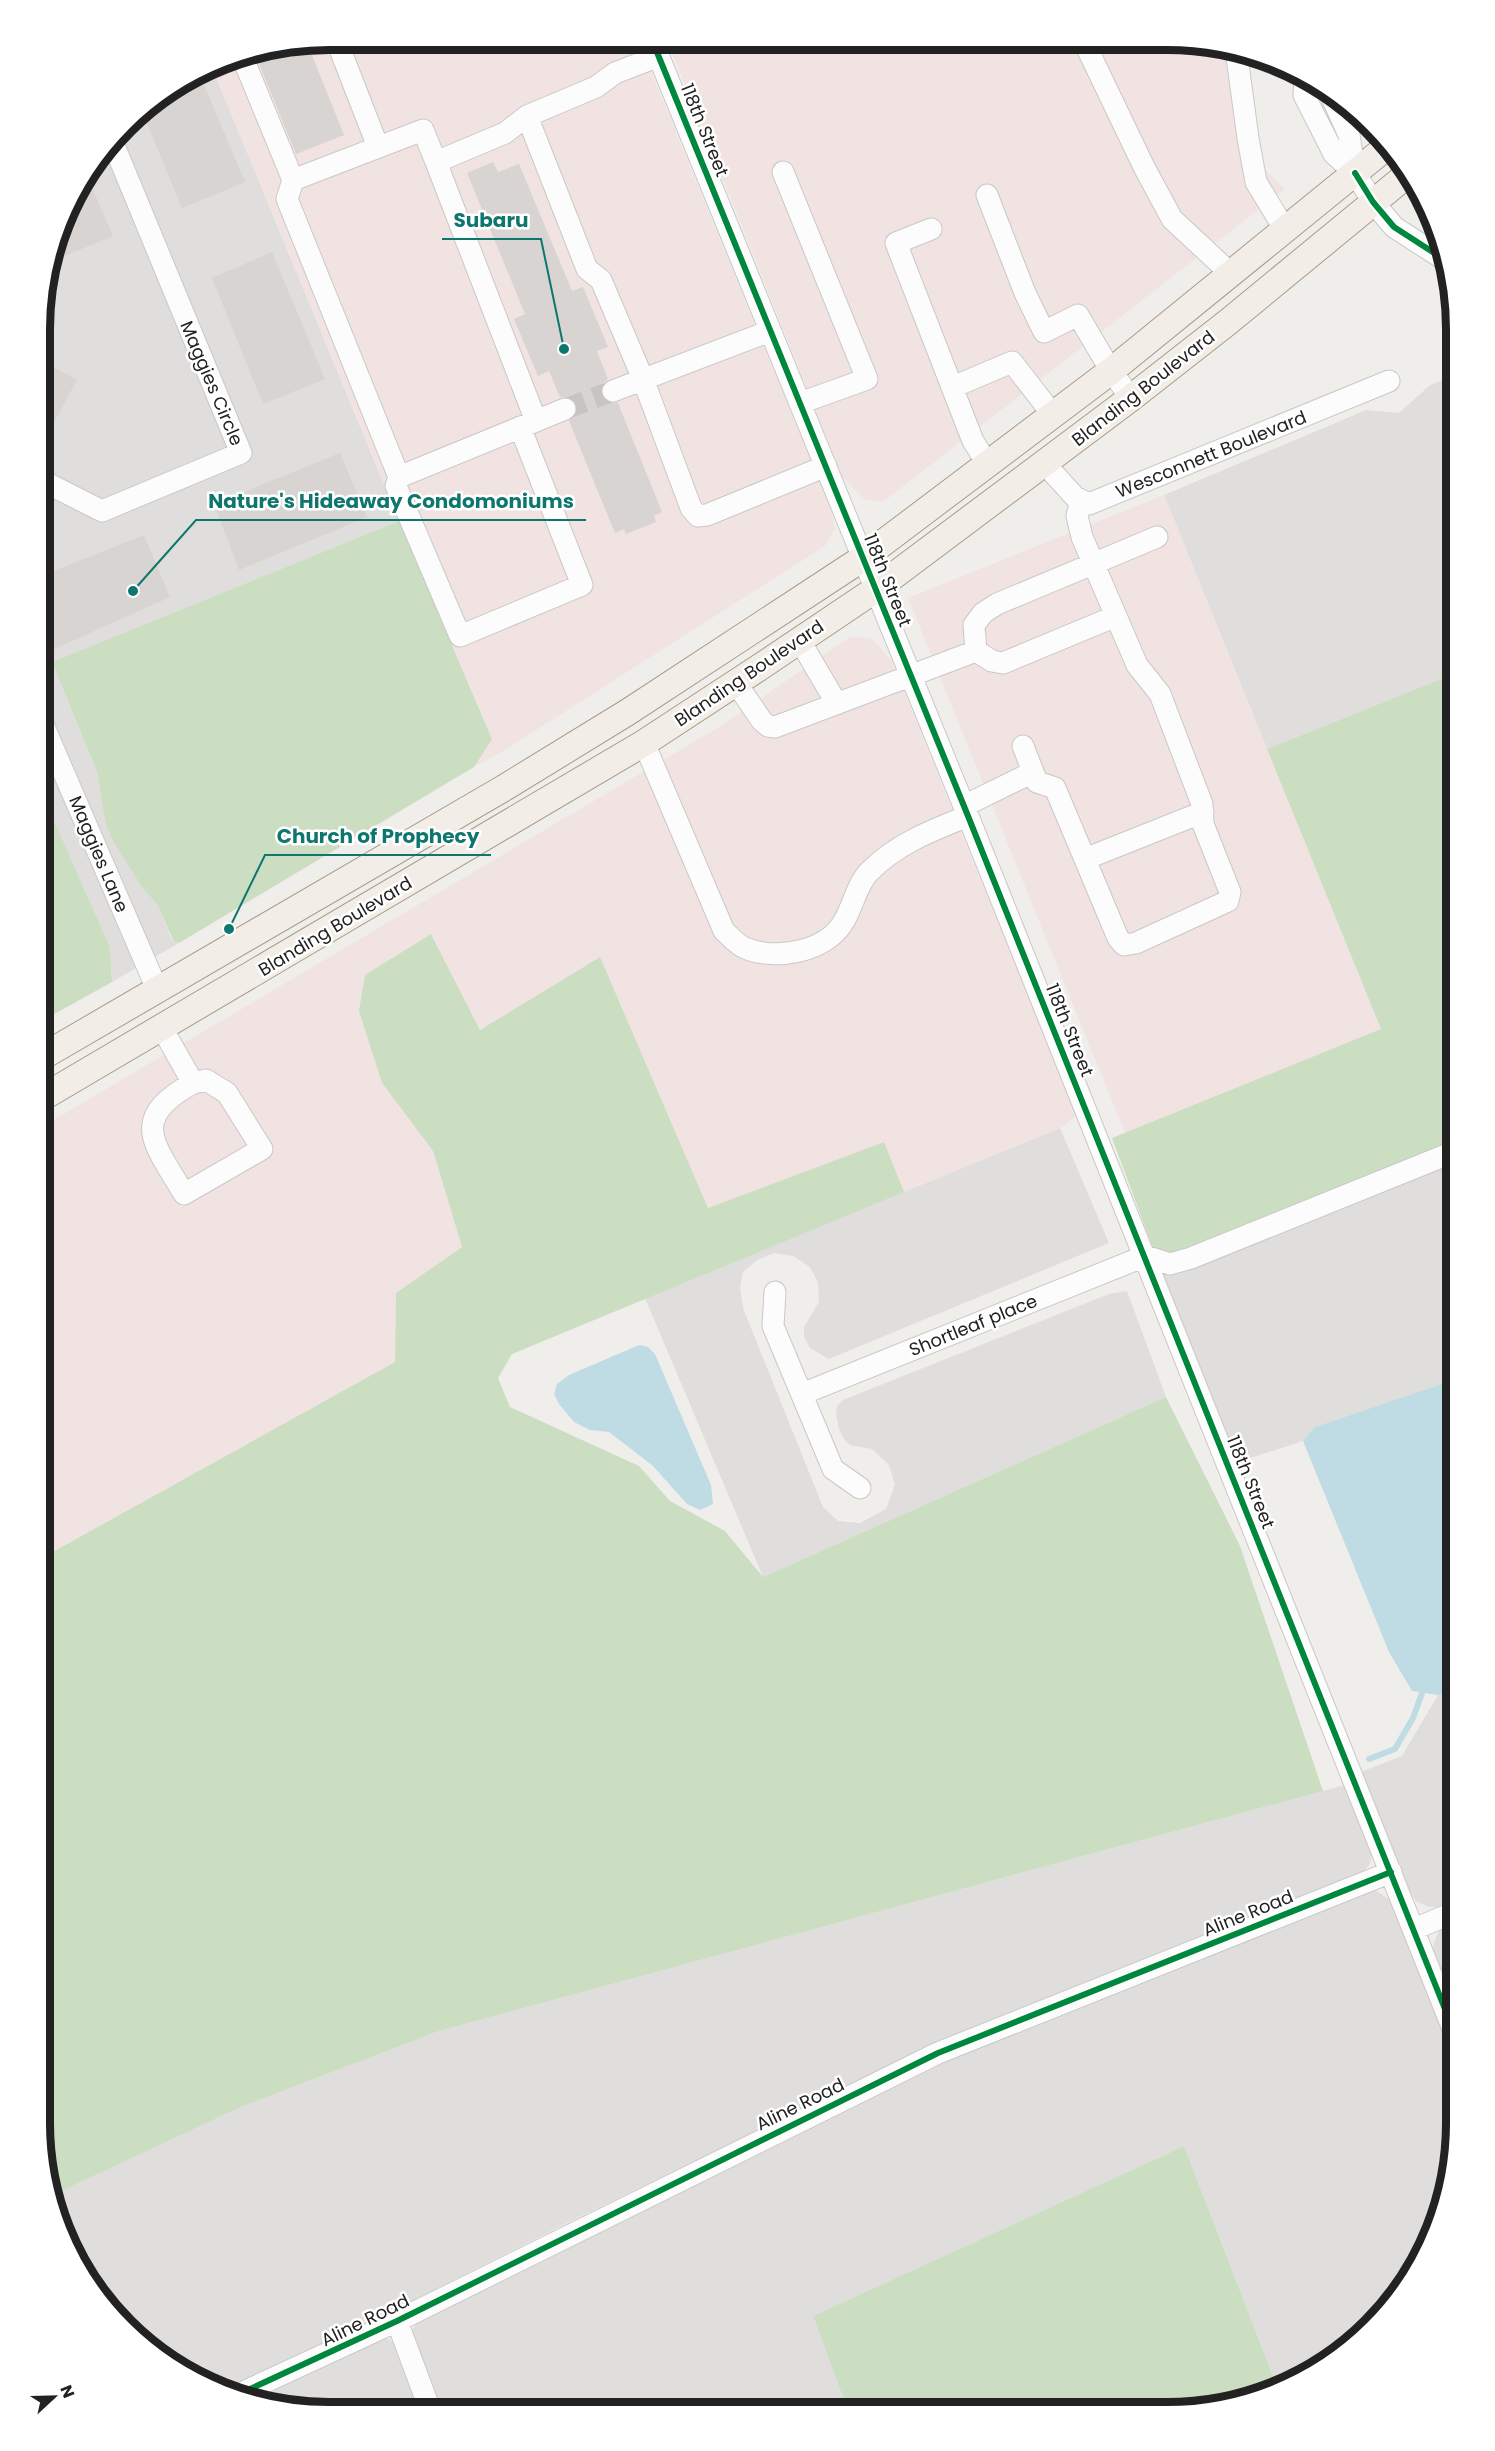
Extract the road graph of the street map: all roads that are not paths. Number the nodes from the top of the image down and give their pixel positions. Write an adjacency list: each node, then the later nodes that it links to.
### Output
1 (340, 50): 10 (street)
2 (652, 50): 9 (street)
3 (656, 50): 24 (street, 118th Street)
4 (1088, 50): 23 (street)
5 (1237, 59): 21 (street)
6 (245, 62): 17 (street)
7 (1304, 86): 15 (street)
8 (1336, 107): 15 (street)
9 (527, 116): 13 (street); 26 (street)
10 (378, 147): 13 (street); 17 (street)
11 (116, 149): 39 (street, Maggies Circle)
12 (1381, 151): 15 (main road, Blanding Boulevard)
13 (436, 162): 34 (street)
14 (783, 172): 31 (street)
15 (1355, 173): 19 (street); 21 (main road, Blanding Boulevard)
16 (1401, 179): 19 (main road, Blanding Boulevard)
17 (293, 180): 38 (street)
18 (987, 195): 25 (street)
19 (1373, 202): 22 (street); 30 (main road, Blanding Boulevard)
20 (931, 229): 28 (street)
21 (1285, 230): 23 (main road, Blanding Boulevard)
22 (1435, 254)
23 (1230, 273): 25 (main road, Blanding Boulevard)
24 (770, 331): 26 (street); 31 (street, 118th Street)
25 (1111, 371): 30 (street); 33 (main road, Blanding Boulevard)
26 (643, 379): 29 (street); 37 (street)
27 (1389, 381): 40 (street, Wesconnett Boulevard)
28 (953, 387): 33 (street); 36 (street)
29 (613, 391)
30 (1131, 398): 35 (main road, Blanding Boulevard)
31 (800, 403): 37 (street, 118th Street)
32 (565, 409): 34 (street)
33 (1053, 415): 36 (main road, Blanding Boulevard)
34 (528, 424): 38 (street); 38 (street)
35 (1045, 464): 40 (street); 44 (main road, Blanding Boulevard)
36 (988, 465): 42 (main road, Blanding Boulevard)
37 (826, 466): 42 (street, 118th Street)
38 (399, 477)
39 (50, 485)
40 (1081, 500): 43 (street)
41 (1157, 537): 43 (street)
42 (863, 558): 44 (street, 118th Street); 55 (main road, Blanding Boulevard)
43 (1093, 564): 45 (street); 47 (street)
44 (876, 589): 46 (main road, Blanding Boulevard); 48 (street, 118th Street)
45 (1116, 616): 47 (street); 57 (street)
46 (800, 641): 49 (main road, Blanding Boulevard); 50 (street)
47 (976, 651): 48 (street)
48 (911, 676): 50 (street); 56 (street, 118th Street)
49 (736, 683): 50 (street); 52 (main road, Blanding Boulevard)
50 (837, 704)
51 (50, 741): 61 (street, Maggies Lane)
52 (644, 743): 56 (street); 58 (main road, Blanding Boulevard)
53 (1023, 746): 54 (street)
54 (1033, 772): 56 (street); 59 (street)
55 (504, 788): 58 (street); 60 (main road, Blanding Boulevard)
56 (966, 811): 68 (street, 118th Street)
57 (1203, 812): 59 (street); 59 (street)
58 (522, 816): 62 (main road, Blanding Boulevard)
59 (1085, 859)
60 (229, 948): 61 (main road, Blanding Boulevard); 62 (main road)
61 (157, 989): 63 (main road, Blanding Boulevard); 64 (main road)
62 (162, 1028): 64 (main road, Blanding Boulevard); 65 (street)
63 (50, 1052)
64 (88, 1071): 66 (main road, Blanding Boulevard)
65 (193, 1083): 65 (street)
66 (50, 1093)
67 (1446, 1155): 68 (street)
68 (1145, 1257): 70 (street, Shortleaf place); 72 (street, 118th Street)
69 (775, 1292): 70 (street)
70 (802, 1394): 71 (street)
71 (860, 1488)
72 (1391, 1872): 74 (street, 118th Street); 76 (street, Aline Road)
73 (1446, 1916): 74 (street)
74 (1414, 1929): 75 (street, 118th Street)
75 (1446, 2011)
76 (397, 2321): 77 (street, Aline Road); 78 (street)
77 (248, 2390)
78 (427, 2402)

